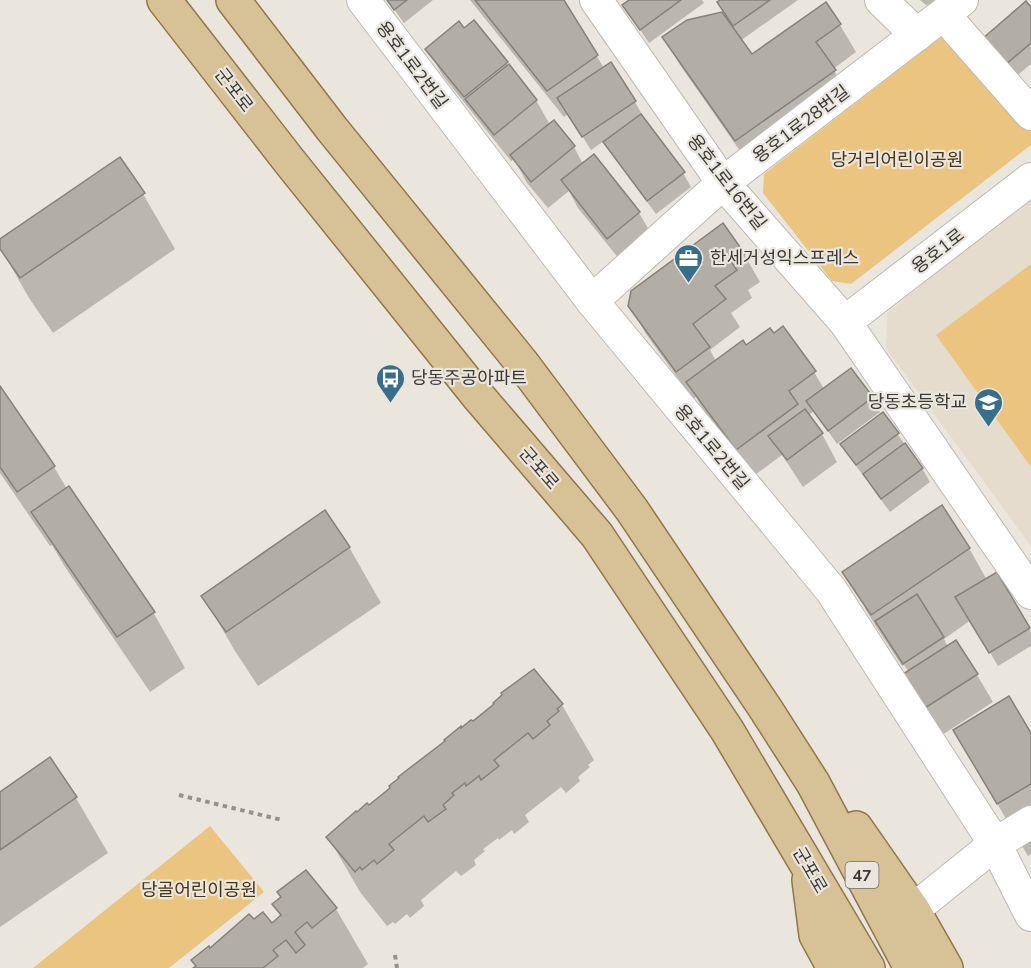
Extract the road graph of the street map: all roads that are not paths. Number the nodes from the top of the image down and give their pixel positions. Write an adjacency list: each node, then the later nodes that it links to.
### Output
1 (164, 0): 17 (main road, 군포로 / 47)
2 (233, 0): 14 (main road, 47)
3 (363, 0): 11 (street, 용호1로2번길)
4 (596, 0): 10 (street, 용호1로16번길)
5 (880, 0): 7 (street)
6 (953, 7): 7 (street, 용호1로28번길); 8 (street)
7 (917, 35): 10 (street, 용호1로28번길)
8 (1031, 114)
9 (1031, 179): 12 (street, 용호1로)
10 (723, 183): 11 (street, 용호1로28번길); 12 (street, 용호1로16번길)
11 (592, 301): 16 (street, 용호1로2번길)
12 (845, 322): 13 (street, 용호1로16번길)
13 (1031, 593)
14 (813, 783): 18 (main road); 22 (main road, 47)
15 (1031, 822): 16 (street)
16 (994, 844): 18 (street); 19 (street, 용호1로2번길)
17 (806, 863): 20 (main road, 47); 21 (main road, 군포로 / 47)
18 (913, 910): 23 (main road)
19 (1031, 915)
20 (834, 968)
21 (868, 968)
22 (911, 968)
23 (946, 968)

